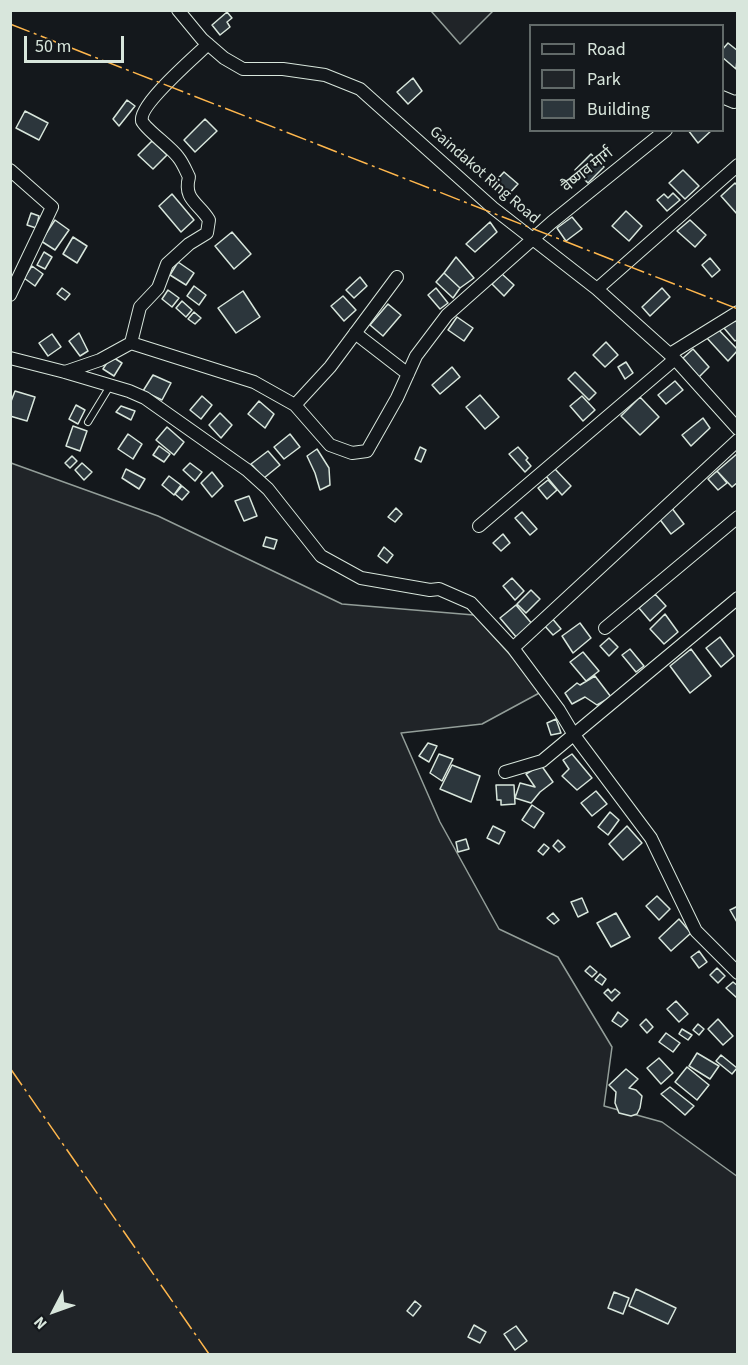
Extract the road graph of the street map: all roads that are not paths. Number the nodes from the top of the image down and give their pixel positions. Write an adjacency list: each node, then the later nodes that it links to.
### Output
1 (178, 10): 2 (street, Gaindakot Ring Road)
2 (208, 44): 8 (street, Gaindakot Ring Road); 14 (street)
3 (724, 97): 4 (street)
4 (738, 101)
5 (664, 132): 8 (street, वैष्णव मार्ग)
6 (738, 165): 10 (street)
7 (10, 170): 11 (street)
8 (532, 240): 10 (street, Gaindakot Ring Road); 18 (street, वैष्णव मार्ग)
9 (397, 278): 13 (street)
10 (597, 289): 15 (street, Gaindakot Ring Road)
11 (10, 295)
12 (738, 312): 15 (street)
13 (355, 333): 18 (street); 20 (street)
14 (131, 343): 17 (street); 20 (street)
15 (672, 357): 22 (street, Gaindakot Ring Road); 25 (street)
16 (10, 358): 17 (street)
17 (65, 372): 19 (street)
18 (408, 374): 20 (street, वैष्णव मार्ग)
19 (110, 386): 21 (lane); 28 (street)
20 (295, 405)
21 (88, 422)
22 (738, 429)
23 (738, 440): 28 (street)
24 (738, 517): 27 (street)
25 (478, 526)
26 (738, 598): 29 (street)
27 (605, 628)
28 (513, 648): 29 (street)
29 (574, 735): 30 (street); 31 (street)
30 (505, 772)
31 (738, 973)

